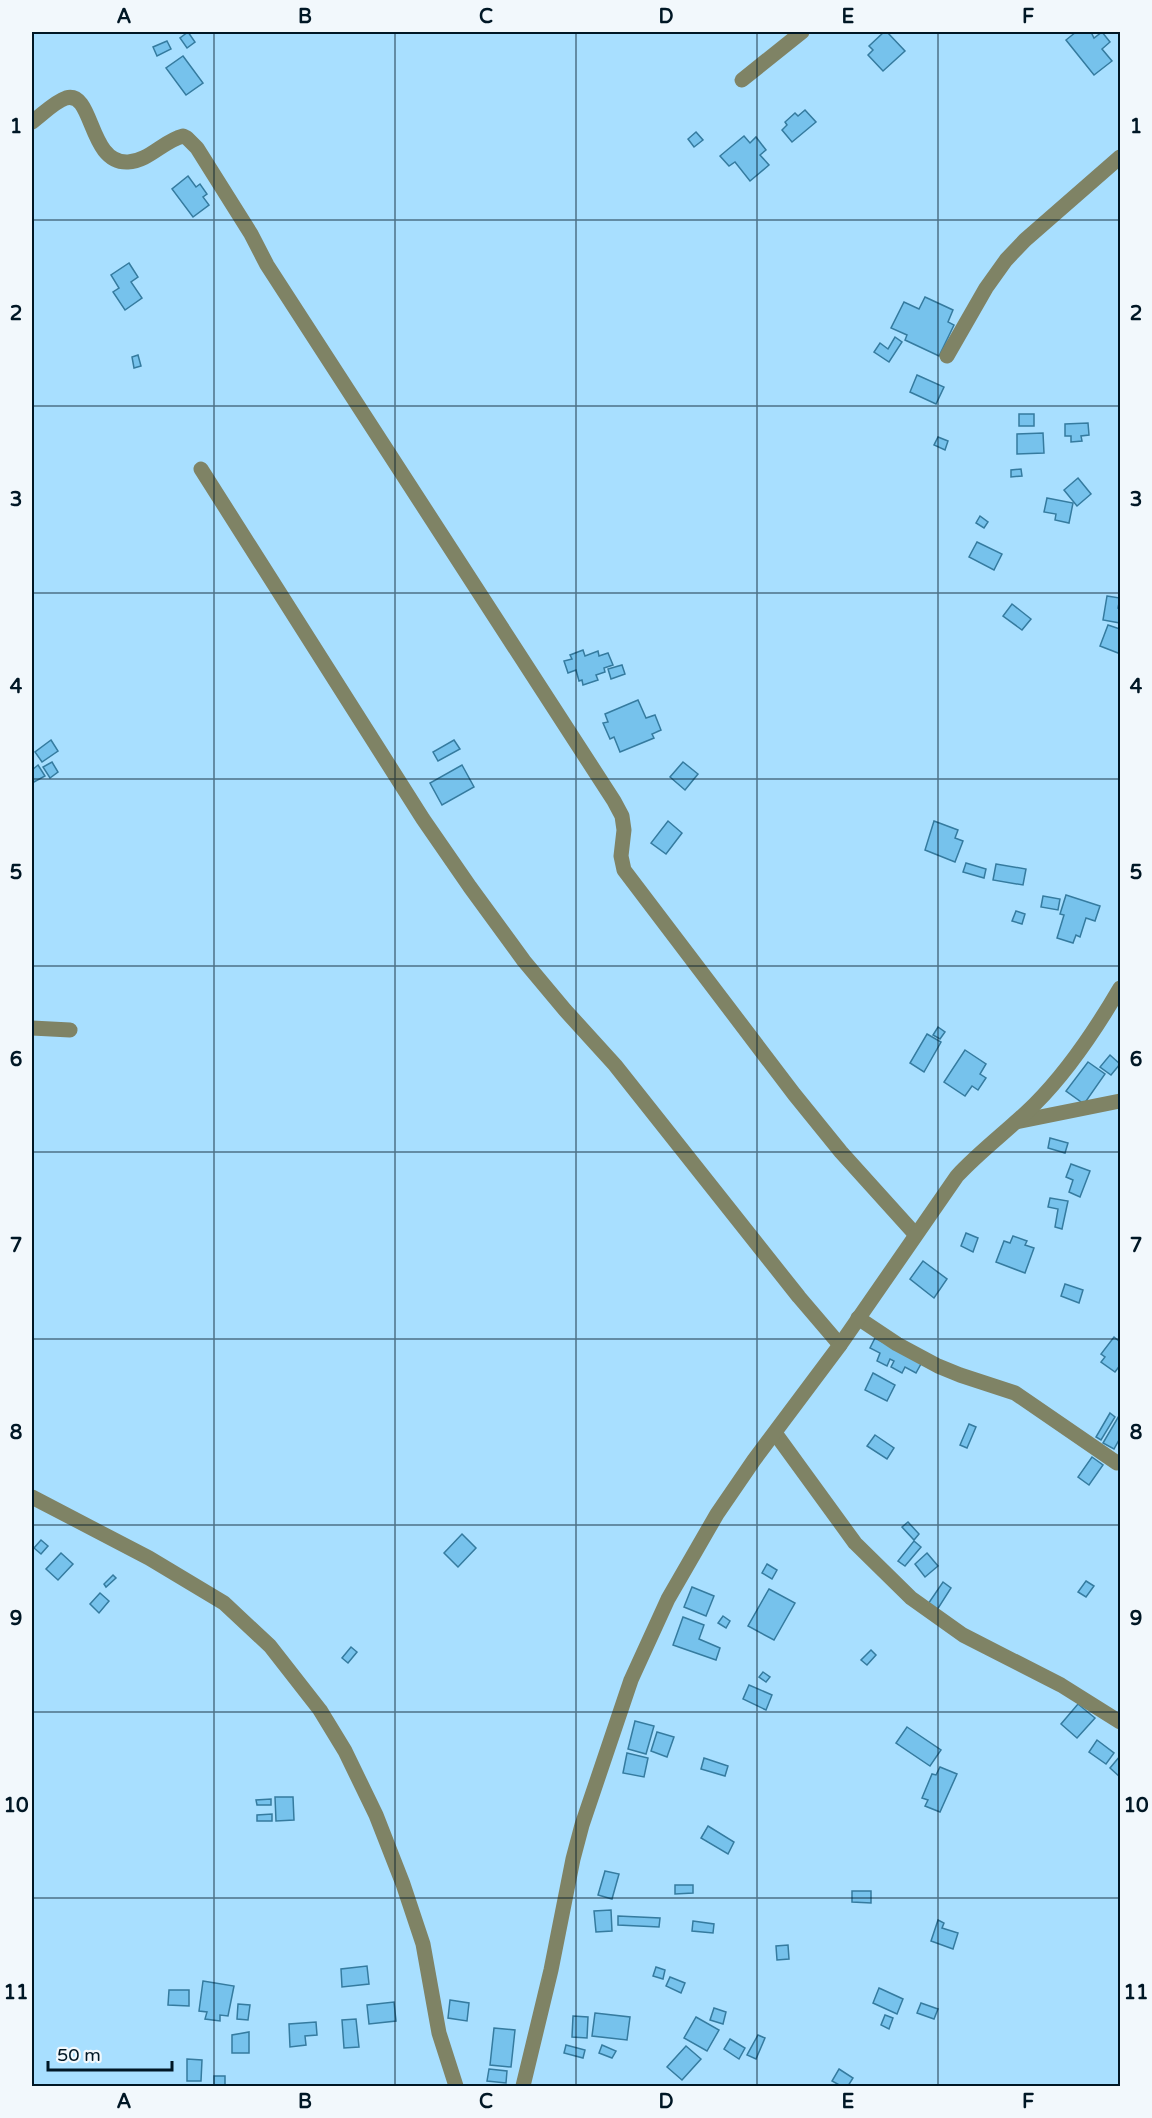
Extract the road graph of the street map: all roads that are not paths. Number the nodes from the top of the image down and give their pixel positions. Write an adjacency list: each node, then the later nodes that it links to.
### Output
1 (801, 32): 2 (street)
2 (742, 80)
3 (32, 122): 12 (street)
4 (1120, 157): 5 (street)
5 (947, 356)
6 (201, 469): 14 (street)
7 (1120, 988): 11 (street)
8 (32, 1028): 9 (street)
9 (70, 1030)
10 (1120, 1101): 11 (street)
11 (1016, 1122): 12 (street)
12 (915, 1234): 13 (street)
13 (858, 1318): 14 (street); 16 (street)
14 (840, 1345): 15 (street)
15 (775, 1433): 18 (street); 20 (street)
16 (1117, 1463)
17 (32, 1497): 19 (street)
18 (1120, 1722)
19 (456, 2086)
20 (524, 2086)

